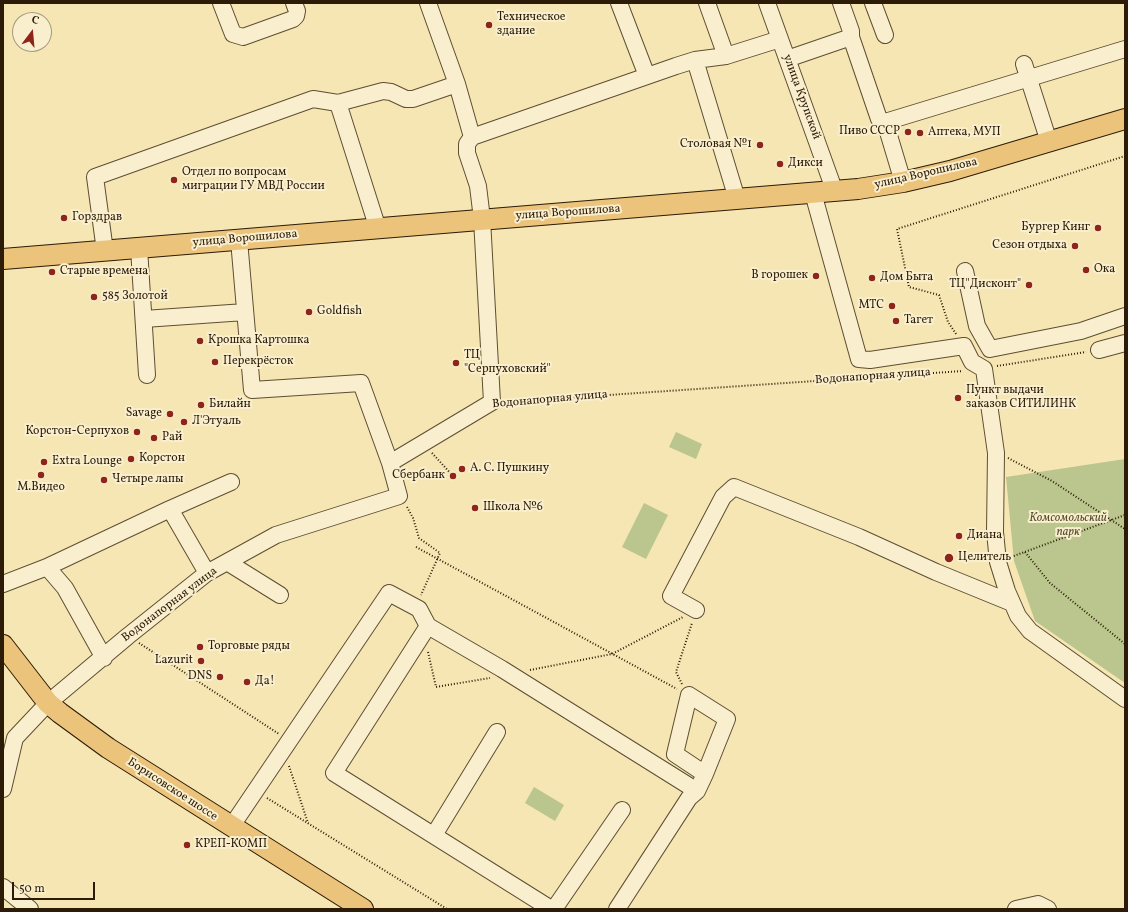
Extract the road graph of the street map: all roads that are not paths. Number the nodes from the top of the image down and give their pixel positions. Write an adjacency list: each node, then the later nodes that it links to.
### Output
1 (221, 3): 2 (street)
2 (294, 3)
3 (428, 3): 18 (street)
4 (619, 3): 17 (street)
5 (707, 3): 13 (street)
6 (766, 3): 11 (street, улица Крупской)
7 (841, 3): 10 (street)
8 (873, 3): 9 (street)
9 (885, 35)
10 (851, 37): 14 (street); 21 (street)
11 (780, 39): 13 (street); 14 (street, улица Крупской)
12 (1125, 49): 16 (street)
13 (726, 56): 15 (street)
14 (787, 59): 25 (street, улица Крупской)
15 (696, 60): 17 (street); 27 (street)
16 (1026, 72): 21 (street); 23 (street)
17 (647, 76): 22 (street)
18 (457, 84): 19 (street); 22 (street)
19 (338, 103): 29 (street); 32 (street)
20 (1125, 119): 23 (main road, улица Ворошилова)
21 (885, 122): 24 (street)
22 (472, 137): 28 (street)
23 (1049, 142): 24 (main road, улица Ворошилова)
24 (903, 182): 25 (main road, улица Ворошилова)
25 (835, 192): 26 (main road, улица Ворошилова)
26 (813, 193): 27 (main road, улица Ворошилова); 49 (street)
27 (737, 200): 28 (main road, улица Ворошилова)
28 (482, 219): 29 (main road, улица Ворошилова); 41 (street, Водонапорная улица)
29 (378, 228): 30 (main road, улица Ворошилова)
30 (239, 240): 31 (main road, улица Ворошилова); 35 (street)
31 (139, 248): 32 (main road, улица Ворошилова); 37 (street)
32 (106, 251): 33 (main road, улица Ворошилова)
33 (3, 259)
34 (965, 271): 36 (street)
35 (245, 312): 37 (street); 41 (street)
36 (1125, 316)
37 (144, 319): 40 (street)
38 (1125, 343): 39 (street)
39 (1099, 350)
40 (147, 375)
41 (390, 463): 44 (street, Водонапорная улица)
42 (231, 482): 43 (street)
43 (170, 509): 45 (street); 46 (street)
44 (227, 562): 46 (street, Водонапорная улица); 48 (street)
45 (47, 567): 47 (street); 53 (street)
46 (208, 573): 53 (street, Водонапорная улица)
47 (3, 584)
48 (280, 594)
49 (1012, 603): 50 (street); 54 (street)
50 (696, 610)
51 (428, 626): 60 (street); 62 (street); 63 (street)
52 (3, 645): 55 (main road, Борисовское шоссе)
53 (104, 658): 55 (street, Водонапорная улица)
54 (1125, 699)
55 (48, 703): 57 (street, Водонапорная улица); 62 (main road, Борисовское шоссе)
56 (497, 732): 63 (street)
57 (9, 740): 59 (street)
58 (705, 774): 58 (street); 60 (street)
59 (4, 782)
60 (697, 791): 69 (street)
61 (622, 810): 68 (street)
62 (231, 827): 66 (main road, Борисовское шоссе)
63 (434, 835): 67 (street)
64 (3, 888): 65 (street)
65 (30, 909)
66 (363, 909)
67 (550, 909)
68 (554, 909)
69 (617, 909)
70 (1016, 909): 71 (street)
71 (1048, 909)

